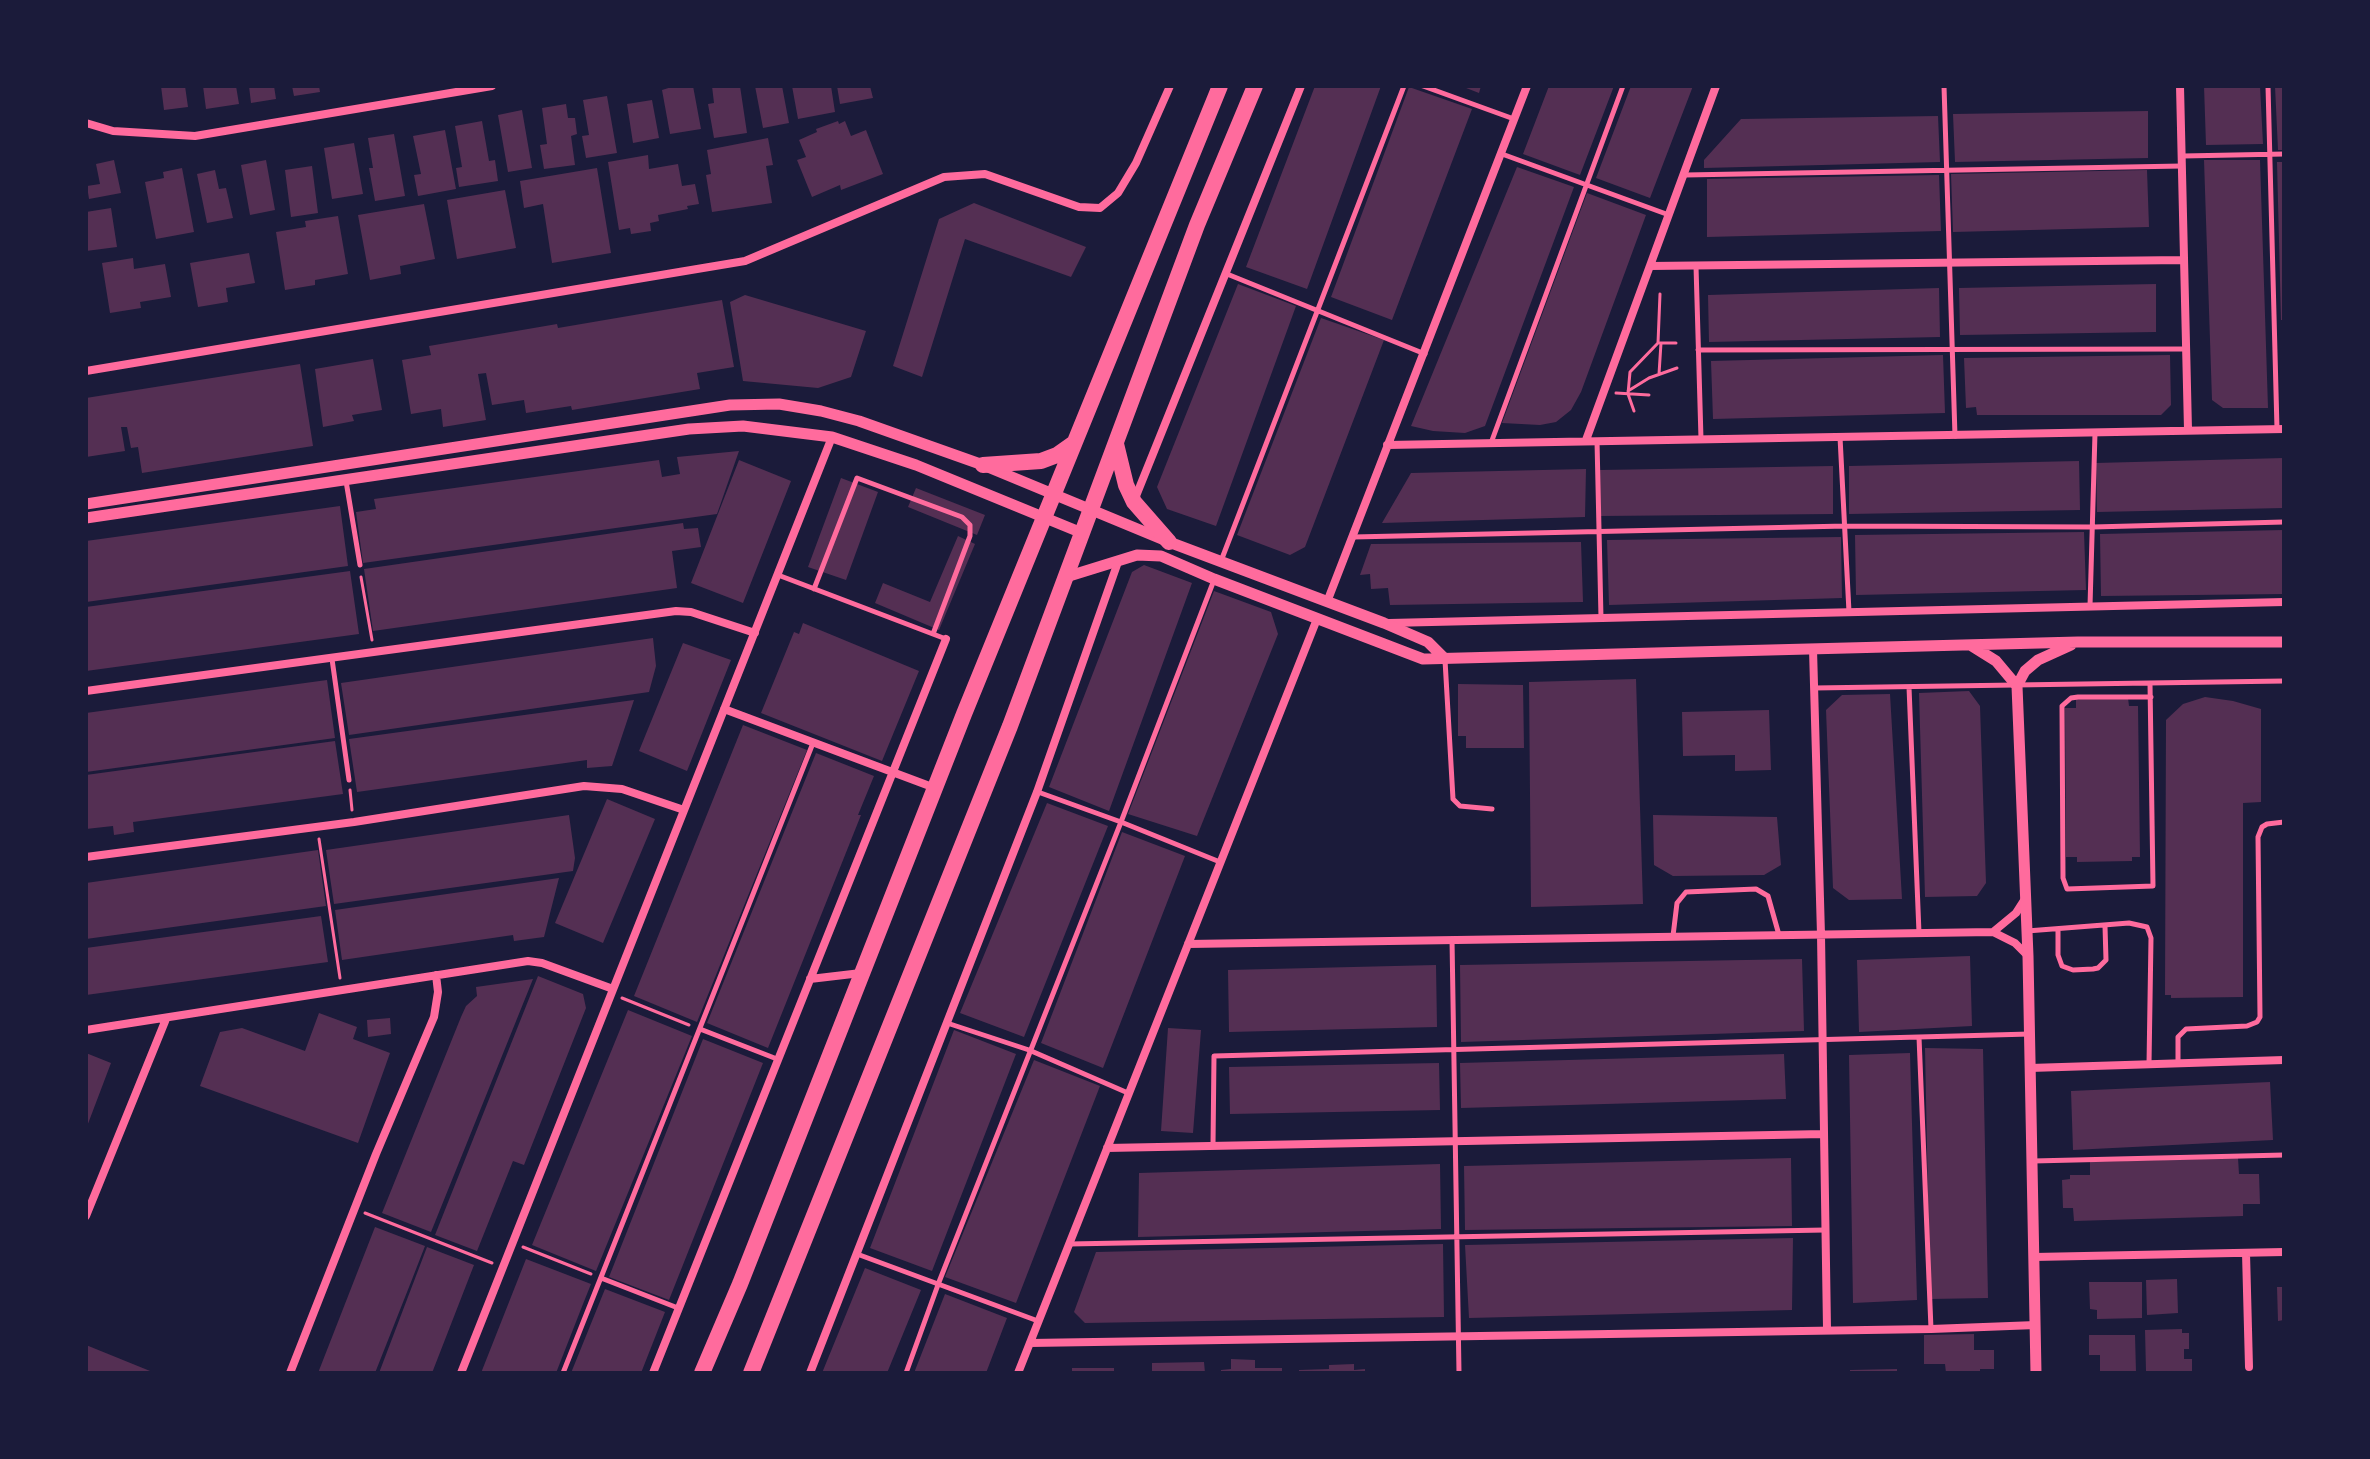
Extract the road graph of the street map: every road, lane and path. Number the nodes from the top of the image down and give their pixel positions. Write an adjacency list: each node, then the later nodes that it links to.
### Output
1 (492, 86): 15 (street)
2 (1170, 86): 39 (street)
3 (1220, 86): 55 (highway)
4 (1255, 86): 54 (highway)
5 (1301, 86): 29 (street)
6 (1404, 86): 31 (lane)
7 (1423, 86): 14 (lane)
8 (1527, 86): 14 (street)
9 (1623, 86): 23 (lane)
10 (1716, 86): 22 (street)
11 (1944, 86): 21 (lane)
12 (2180, 86): 19 (street)
13 (2268, 86): 18 (lane)
14 (1514, 119): 16 (street)
15 (86, 123)
16 (1502, 154): 23 (lane); 37 (street)
17 (2284, 154): 18 (lane)
18 (2271, 155): 19 (lane); 45 (lane)
19 (2182, 156): 20 (street)
20 (2182, 166): 21 (lane); 25 (street)
21 (1946, 171): 22 (lane); 26 (lane)
22 (1684, 175): 24 (street)
23 (1586, 184): 24 (lane); 56 (lane)
24 (1669, 215): 28 (street)
25 (2184, 260): 26 (street); 35 (street)
26 (1950, 262): 27 (street); 34 (lane)
27 (1696, 265): 28 (street); 36 (lane)
28 (1650, 266): 41 (street)
29 (1227, 274): 31 (lane); 61 (street)
30 (1660, 294): 32 (path)
31 (1316, 311): 37 (lane); 74 (lane)
32 (1660, 343): 33 (path); 40 (path); 42 (path)
33 (1676, 343)
34 (1952, 349): 35 (lane); 36 (lane); 49 (lane)
35 (2186, 349): 46 (street)
36 (1698, 350): 51 (lane)
37 (1425, 354): 57 (street)
38 (1677, 368): 40 (path)
39 (86, 371)
40 (1659, 374): 42 (path)
41 (1604, 392): 42 (path); 52 (street)
42 (1628, 392): 43 (path); 44 (path)
43 (1649, 395)
44 (1634, 411)
45 (2280, 429): 46 (street)
46 (2188, 430): 47 (street)
47 (2095, 433): 49 (street); 68 (lane)
48 (1840, 436): 49 (street); 51 (street); 67 (lane)
49 (1955, 436)
50 (832, 437): 59 (street); 64 (street); 76 (street)
51 (1701, 439): 53 (street)
52 (1586, 440): 53 (street); 56 (street)
53 (1597, 440): 70 (lane)
54 (1116, 442): 61 (highway); 63 (highway)
55 (1074, 443): 58 (highway); 60 (highway)
56 (1491, 443): 57 (street)
57 (1387, 445): 71 (street)
58 (983, 465): 60 (street); 62 (street)
59 (346, 480): 65 (street); 75 (lane)
60 (1053, 496): 63 (street); 64 (highway)
61 (1134, 502): 72 (highway)
62 (86, 504)
63 (1091, 511): 69 (highway); 72 (street)
64 (1044, 517): 69 (street); 108 (highway)
65 (86, 518)
66 (2284, 522): 68 (lane)
67 (1846, 526): 68 (lane); 70 (lane); 83 (lane)
68 (2093, 527): 82 (lane)
69 (1082, 533): 77 (highway)
70 (1598, 534): 71 (lane); 84 (lane)
71 (1352, 537): 80 (street)
72 (1169, 542): 74 (street)
73 (1118, 562): 77 (street); 78 (street); 109 (street)
74 (1221, 562): 80 (street)
75 (360, 565): 94 (path)
76 (778, 575): 79 (lane); 87 (street)
77 (1066, 577): 184 (highway)
78 (1214, 579): 85 (street); 113 (lane)
79 (814, 589): 88 (lane); 88 (lane)
80 (1327, 602): 86 (street)
81 (2284, 602): 82 (street)
82 (2090, 606): 83 (street)
83 (1849, 612): 84 (street)
84 (1601, 618): 86 (street)
85 (1317, 619): 96 (street); 117 (street)
86 (1384, 623): 96 (street)
87 (755, 633): 94 (street); 104 (street)
88 (933, 634): 89 (lane)
89 (946, 639): 106 (street)
90 (2078, 642): 91 (street); 92 (street); 99 (street)
91 (2284, 642)
92 (1971, 646): 93 (street); 99 (street)
93 (1813, 649): 96 (street); 101 (street)
94 (373, 652): 95 (street)
95 (332, 659): 102 (street); 107 (lane)
96 (1445, 659): 110 (lane)
97 (2284, 681): 98 (lane)
98 (2150, 683): 99 (lane); 103 (lane)
99 (2017, 686): 100 (lane); 118 (street)
100 (1909, 687): 101 (lane); 123 (lane)
101 (1814, 688): 125 (street)
102 (86, 691)
103 (2151, 697): 103 (lane)
104 (724, 709): 105 (street); 111 (street)
105 (813, 743): 106 (street); 137 (lane)
106 (891, 772): 108 (street); 132 (street)
107 (349, 780): 112 (path)
108 (935, 788): 130 (highway)
109 (1037, 792): 113 (lane); 136 (street)
110 (1492, 809)
111 (684, 810): 112 (street); 134 (street)
112 (354, 822): 115 (street)
113 (1121, 822): 117 (lane); 142 (lane)
114 (2284, 822): 146 (lane)
115 (317, 827): 116 (street); 133 (path)
116 (86, 857)
117 (1220, 862): 128 (street)
118 (2026, 898): 121 (street); 122 (street)
119 (2105, 926): 120 (lane); 120 (lane); 147 (lane)
120 (2058, 930): 121 (lane)
121 (2027, 931): 129 (street)
122 (1993, 932): 123 (street); 129 (street)
123 (1919, 933): 125 (street)
124 (1779, 935): 125 (street); 126 (street); 126 (lane)
125 (1821, 935): 141 (street)
126 (1673, 936): 127 (street)
127 (1452, 939): 128 (street); 143 (lane)
128 (1188, 944): 149 (street)
129 (2028, 956): 139 (street)
130 (863, 973): 132 (street); 169 (highway)
131 (436, 975): 133 (street); 134 (street); 156 (street)
132 (810, 979): 144 (street)
133 (342, 989): 135 (street)
134 (612, 991): 137 (path); 160 (street)
135 (166, 1019): 138 (street); 157 (street)
136 (947, 1023): 142 (lane); 164 (street)
137 (700, 1029): 144 (lane); 167 (lane)
138 (86, 1030)
139 (2030, 1034): 140 (lane); 148 (street)
140 (1919, 1037): 141 (lane); 174 (lane)
141 (1823, 1039): 143 (lane); 150 (street)
142 (1029, 1050): 149 (lane); 168 (lane)
143 (1453, 1050): 151 (lane); 152 (lane)
144 (777, 1059): 170 (street)
145 (2284, 1060): 146 (street)
146 (2178, 1064): 147 (street)
147 (2149, 1065): 148 (street)
148 (2030, 1068): 155 (street)
149 (1129, 1094): 153 (street)
150 (1824, 1134): 151 (street); 158 (street)
151 (1455, 1141): 152 (street); 159 (lane)
152 (1213, 1146): 153 (street)
153 (1107, 1148): 161 (street)
154 (2284, 1155): 155 (lane)
155 (2032, 1161): 165 (street)
156 (354, 1209): 166 (path); 178 (street)
157 (86, 1216)
158 (1826, 1230): 159 (lane); 173 (street)
159 (1456, 1237): 161 (lane); 175 (lane)
160 (512, 1243): 166 (street); 167 (path)
161 (1069, 1244): 171 (street)
162 (2284, 1252): 163 (street)
163 (2246, 1253): 165 (street); 177 (street)
164 (857, 1254): 168 (lane); 185 (street)
165 (2034, 1257): 172 (street)
166 (503, 1267): 179 (street)
167 (601, 1278): 170 (lane); 180 (lane)
168 (939, 1282): 171 (lane); 186 (lane)
169 (740, 1284): 182 (highway); 183 (highway)
170 (678, 1308): 181 (street)
171 (1038, 1321): 176 (street)
172 (2036, 1325): 174 (street); 189 (street)
173 (1827, 1329): 174 (street); 175 (street)
174 (1931, 1329)
175 (1458, 1337): 176 (street); 188 (lane)
176 (1030, 1343): 187 (street)
177 (2249, 1367)
178 (290, 1373)
179 (461, 1373)
180 (563, 1373)
181 (653, 1373)
182 (702, 1373)
183 (710, 1373)
184 (751, 1373)
185 (810, 1373)
186 (906, 1373)
187 (1018, 1373)
188 (1459, 1373)
189 (2036, 1373)

